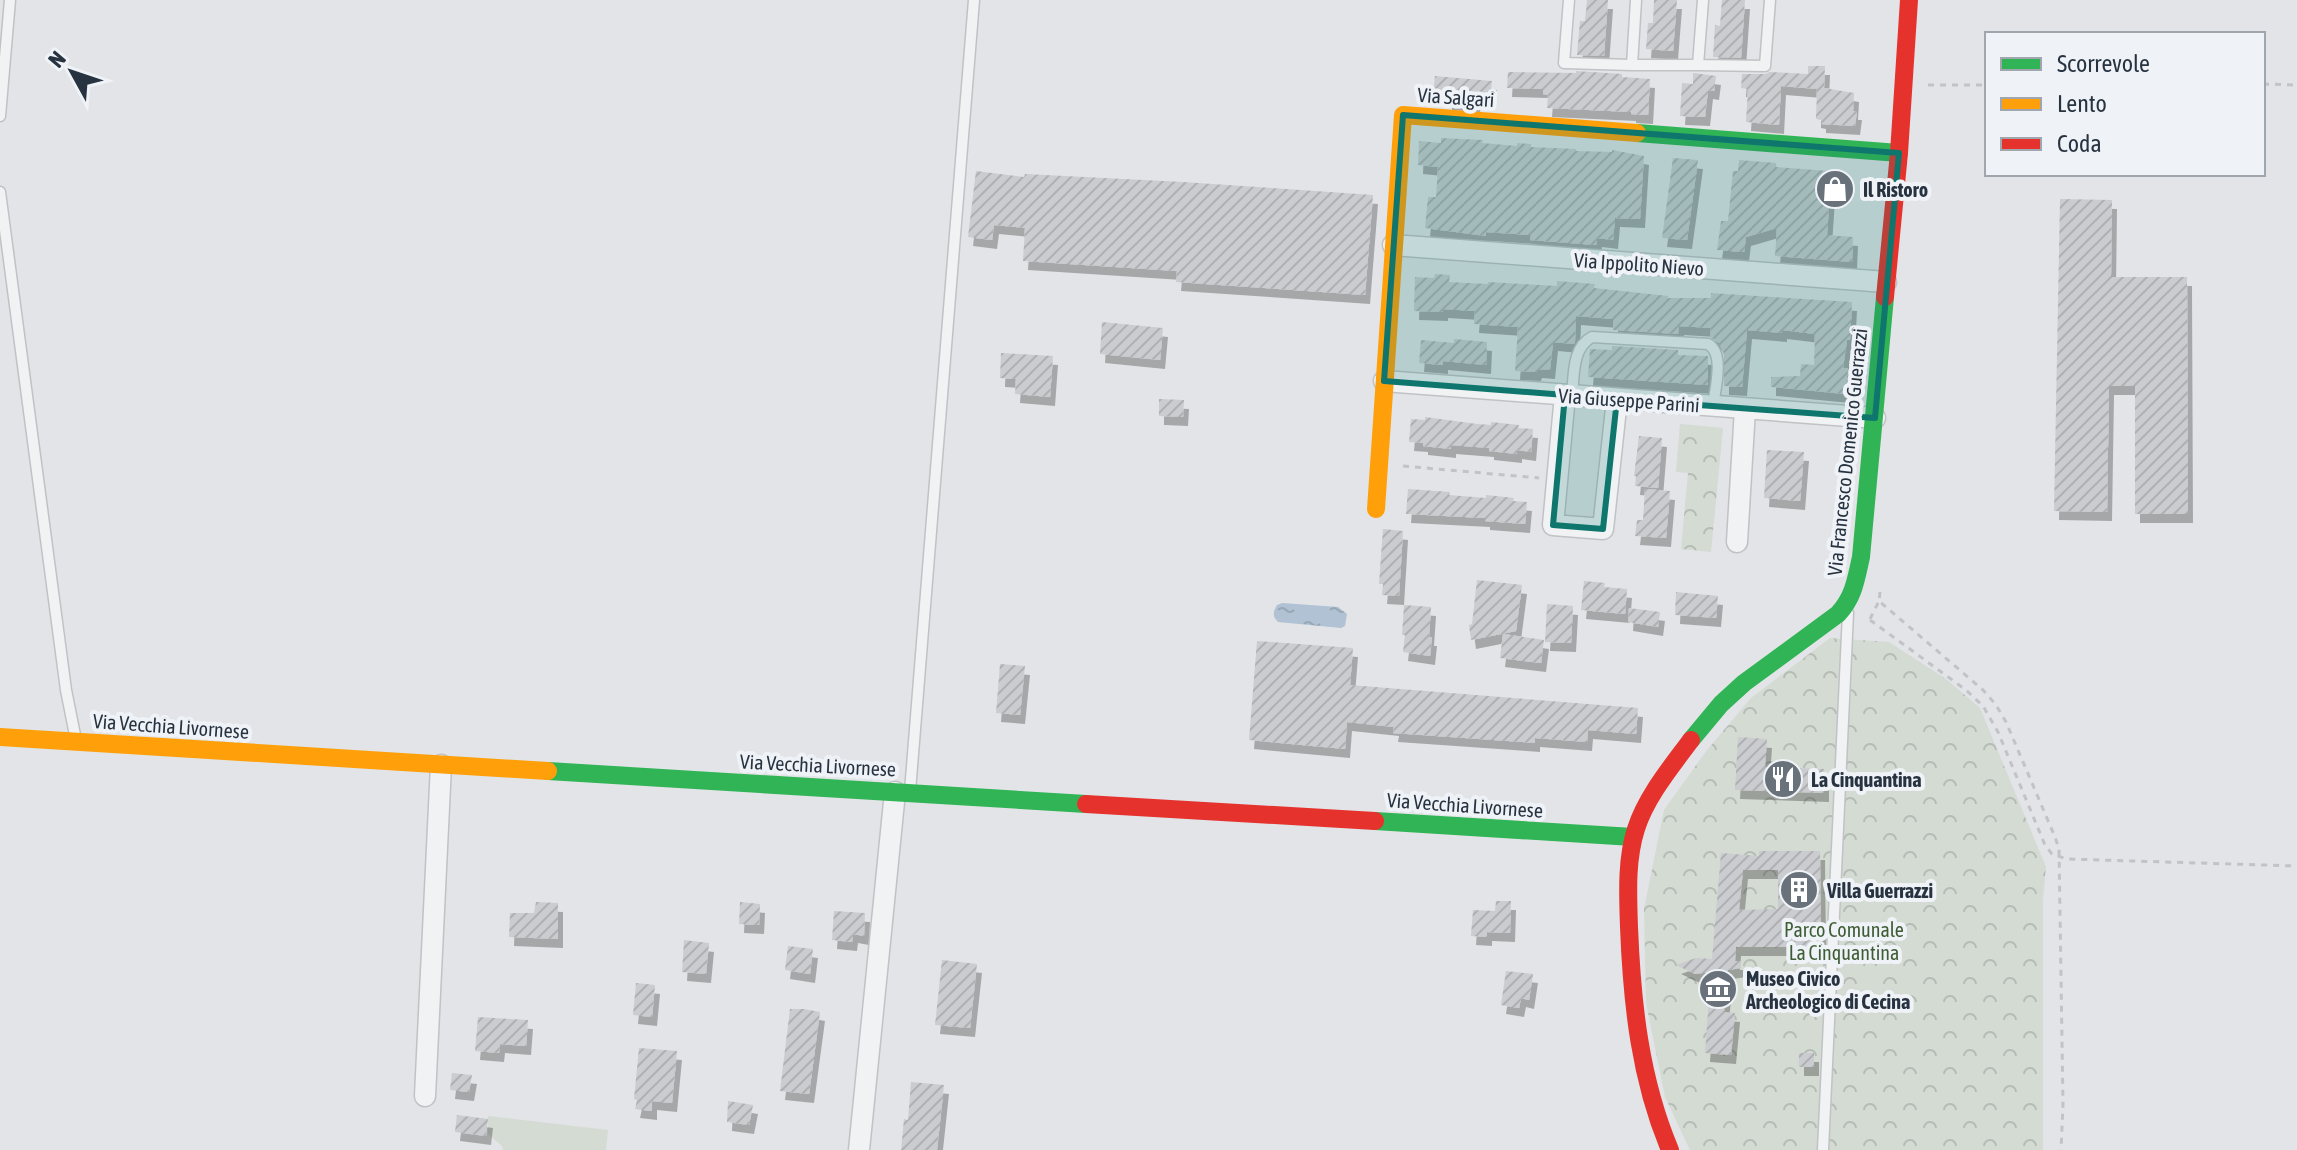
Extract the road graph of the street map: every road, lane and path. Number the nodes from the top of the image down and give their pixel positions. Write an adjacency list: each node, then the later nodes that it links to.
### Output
1 (10, 0): 14 (lane)
2 (974, 0): 35 (lane)
3 (1569, 0): 8 (lane)
4 (1636, 0): 8 (lane)
5 (1703, 0): 9 (lane)
6 (1770, 0): 9 (lane)
7 (1909, 0): 10 (street, Via Francesco Domenico Guerrazzi)
8 (1632, 65): 9 (lane)
9 (1698, 65)
10 (1904, 83): 12 (path); 15 (street, Via Francesco Domenico Guerrazzi)
11 (2265, 84): 13 (path)
12 (1985, 85)
13 (2297, 85)
14 (0, 116)
15 (1899, 153): 17 (street, Via Salgari); 18 (street, Via Francesco Domenico Guerrazzi)
16 (0, 192): 33 (lane)
17 (1393, 245): 18 (street, Via Ippolito Nievo); 19 (street, Via Salgari)
18 (1886, 282): 24 (street, Via Francesco Domenico Guerrazzi)
19 (1384, 381): 20 (street, Via Giuseppe Parini); 25 (street, Via Salgari)
20 (1568, 395): 21 (street, Via Giuseppe Parini); 22 (lane); 26 (street)
21 (1617, 399): 22 (street, Via Giuseppe Parini); 26 (street)
22 (1713, 406): 23 (street, Via Giuseppe Parini)
23 (1745, 409): 24 (street, Via Giuseppe Parini); 28 (street)
24 (1875, 418): 30 (street, Via Francesco Domenico Guerrazzi)
25 (1379, 464): 26 (path); 27 (street, Via Salgari)
26 (1557, 479)
27 (1376, 509)
28 (1737, 542)
29 (1881, 582): 37 (path)
30 (1848, 603): 36 (street, Via Francesco Domenico Guerrazzi); 42 (lane)
31 (1870, 620): 37 (path)
32 (0, 737): 33 (street, Via Vecchia Livornese)
33 (77, 742): 34 (street, Via Vecchia Livornese)
34 (441, 765): 35 (street, Via Vecchia Livornese); 39 (street)
35 (902, 792): 36 (street, Via Vecchia Livornese); 40 (street)
36 (1633, 837): 41 (street, Via Francesco Domenico Guerrazzi)
37 (2059, 856): 38 (path); 43 (path)
38 (2297, 866)
39 (425, 1096)
40 (859, 1150)
41 (1670, 1150)
42 (1823, 1150)
43 (2061, 1150)

